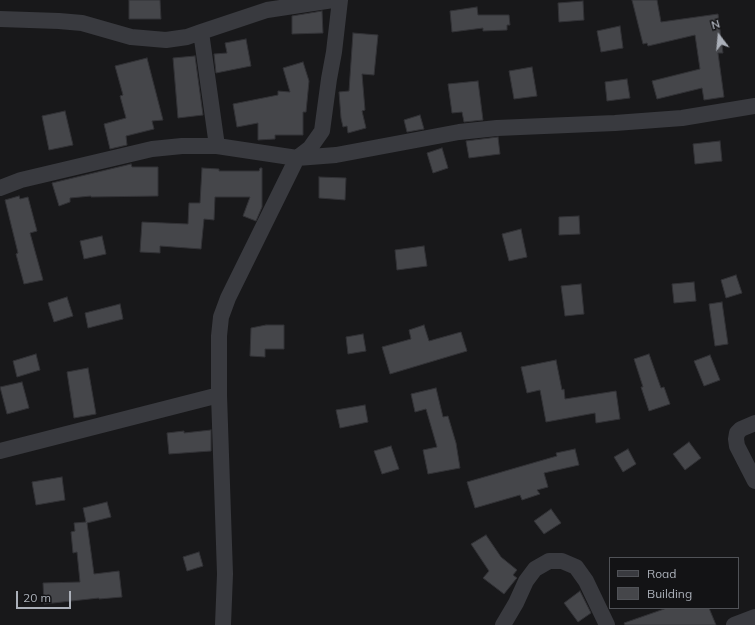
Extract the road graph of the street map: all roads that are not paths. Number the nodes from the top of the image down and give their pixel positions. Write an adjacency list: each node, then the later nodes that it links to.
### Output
1 (333, 0): 4 (street)
2 (340, 0): 7 (street)
3 (0, 19): 4 (street)
4 (201, 32): 6 (street)
5 (755, 106): 7 (street)
6 (217, 146): 7 (street); 8 (street)
7 (297, 158): 9 (street)
8 (0, 188)
9 (219, 395): 11 (street); 14 (street)
10 (755, 423): 12 (street)
11 (0, 451)
12 (755, 481)
13 (755, 617): 17 (street)
14 (223, 625)
15 (502, 625): 16 (street)
16 (607, 625)
17 (734, 625)

